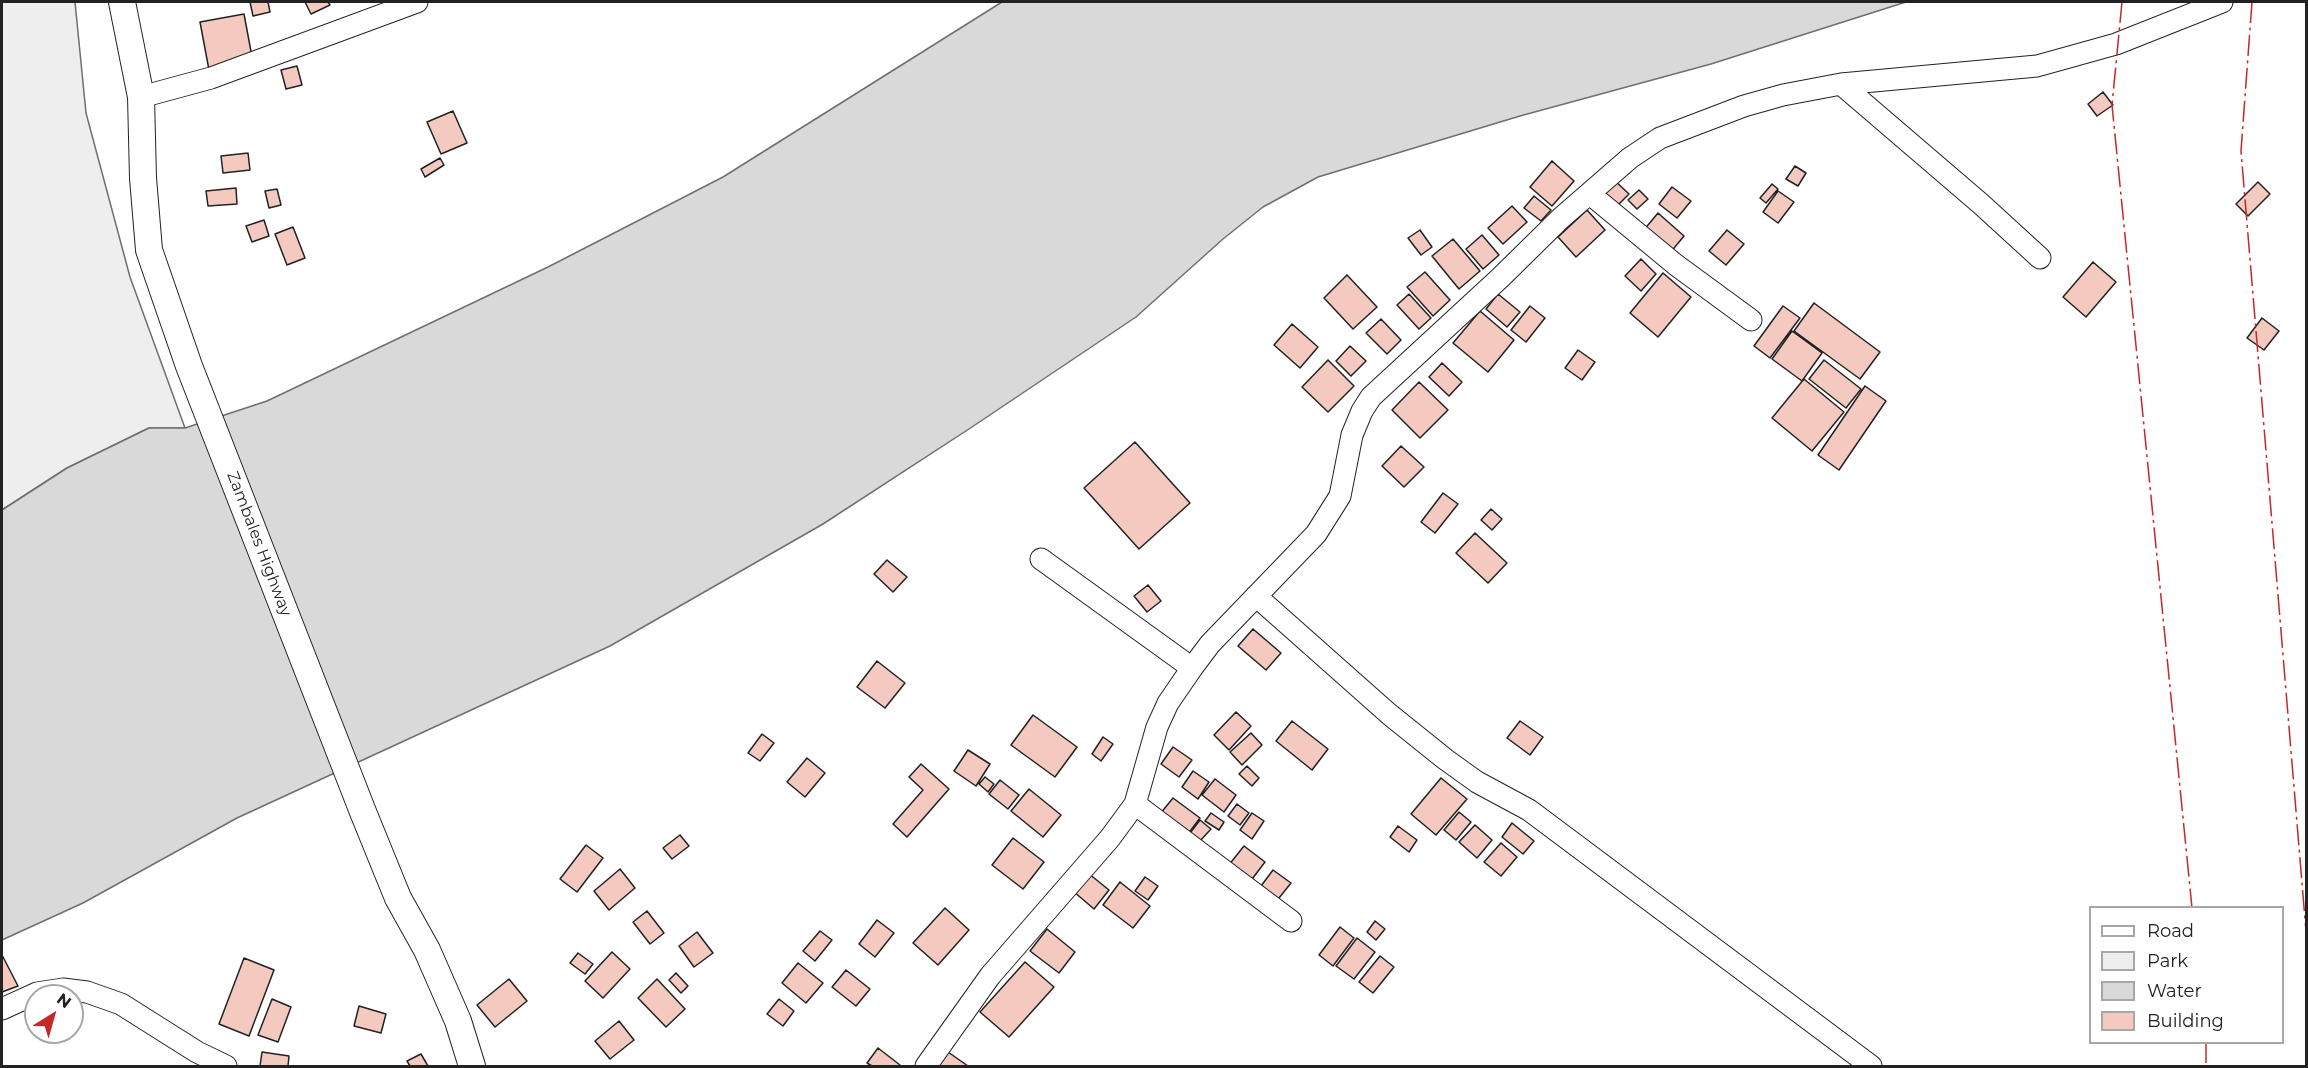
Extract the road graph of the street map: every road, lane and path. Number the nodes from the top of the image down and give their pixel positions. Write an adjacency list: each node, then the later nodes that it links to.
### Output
1 (122, 2): 5 (main road, Zambales Highway)
2 (417, 2): 5 (street)
3 (2222, 2): 4 (street)
4 (1841, 84): 6 (street); 7 (street)
5 (141, 97): 16 (main road, Zambales Highway)
6 (1590, 194): 8 (street); 10 (street)
7 (2040, 258)
8 (1751, 320)
9 (1041, 559): 11 (street)
10 (1256, 596): 11 (street); 18 (street)
11 (1192, 668): 12 (street)
12 (1135, 804): 13 (street); 17 (street)
13 (1291, 921)
14 (2, 1009): 15 (street)
15 (225, 1066)
16 (472, 1066)
17 (926, 1066)
18 (1871, 1066)

